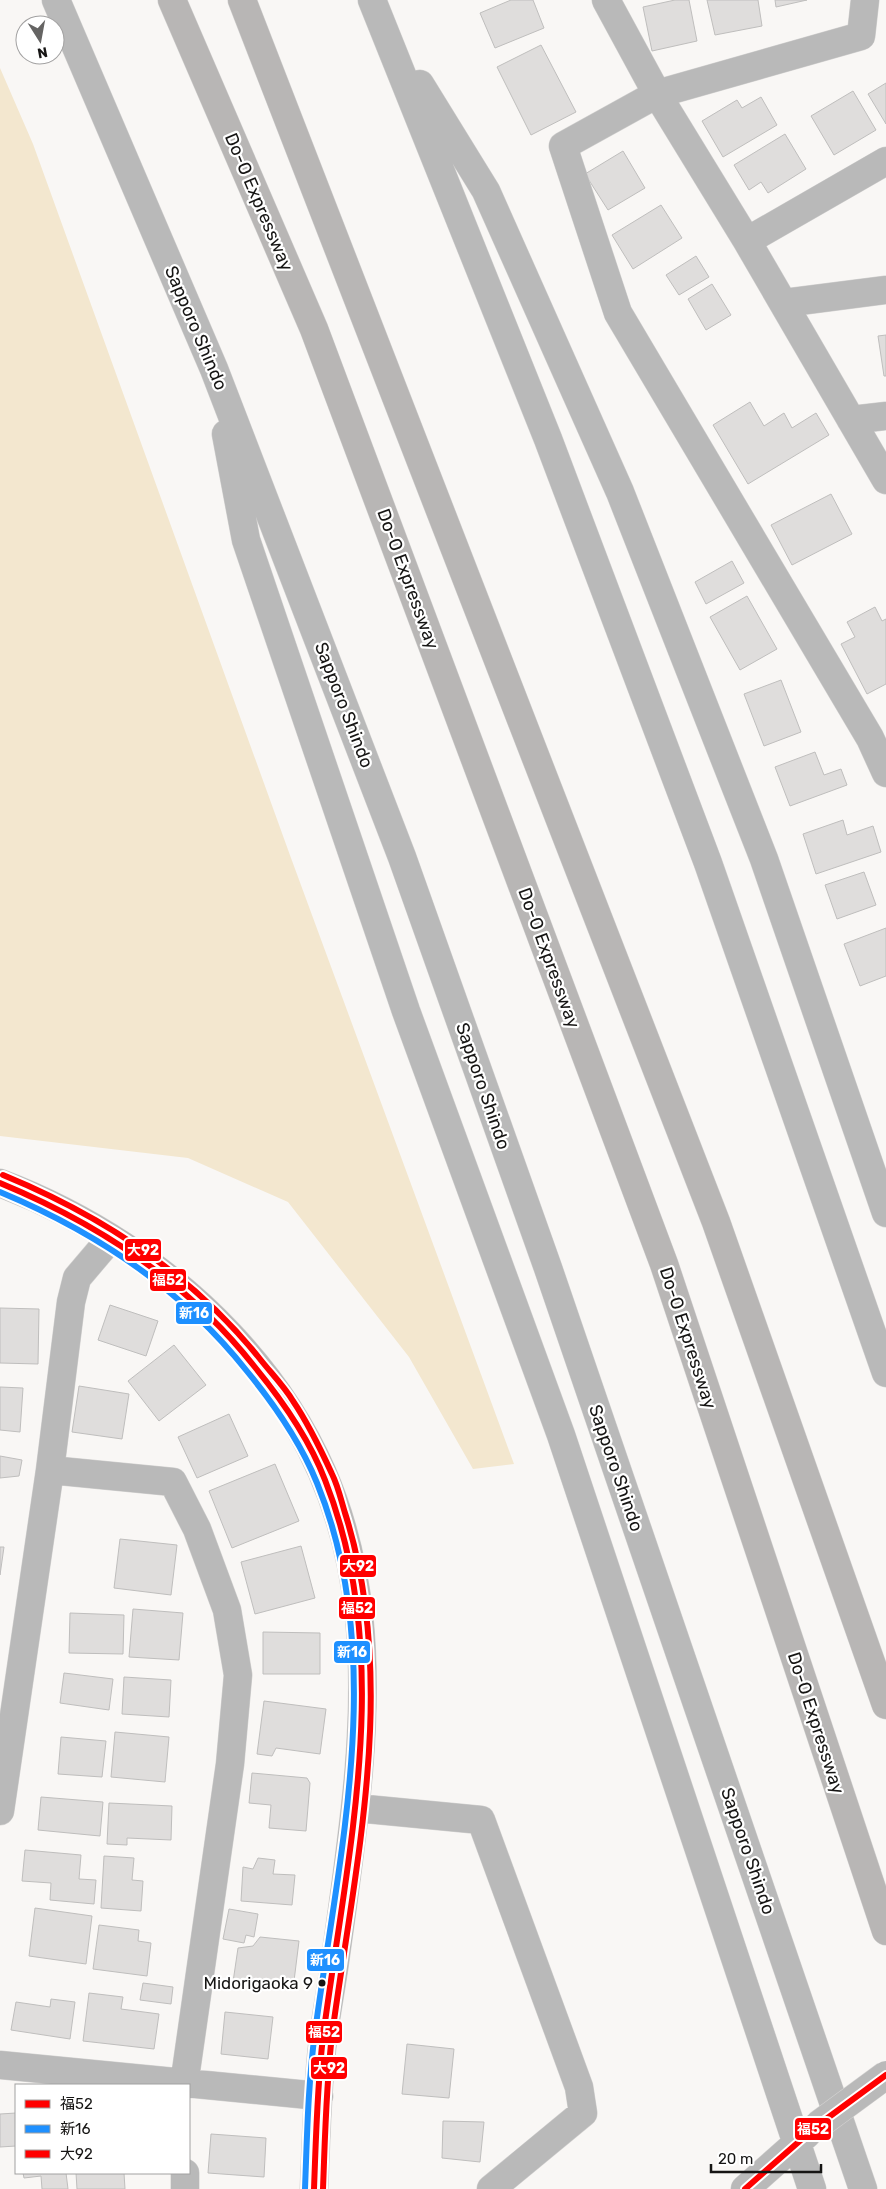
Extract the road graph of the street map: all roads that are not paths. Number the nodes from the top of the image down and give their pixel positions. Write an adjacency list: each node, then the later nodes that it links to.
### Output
1 (56, 0): 12 (street, Sapporo Shindo)
2 (172, 0): 26 (highway, Do-O Expressway)
3 (242, 0): 23 (highway)
4 (606, 0): 7 (street)
5 (865, 0): 7 (street)
6 (377, 12): 19 (street); 21 (street)
7 (657, 94): 9 (street); 16 (street)
8 (886, 162): 9 (street)
9 (747, 241): 11 (street)
10 (886, 290): 11 (street)
11 (784, 303): 14 (street)
12 (214, 369): 32 (street); 39 (street, Sapporo Shindo)
13 (886, 416): 14 (street)
14 (852, 420): 15 (street)
15 (886, 480)
16 (878, 734): 17 (street)
17 (886, 773)
18 (0, 1183): 20 (street)
19 (886, 1214)
20 (111, 1238): 22 (street); 24 (street)
21 (886, 1372)
22 (50, 1470): 25 (street); 29 (street)
23 (886, 1705)
24 (356, 1808): 31 (street); 36 (street)
25 (0, 1811)
26 (886, 1931)
27 (0, 2065): 29 (street)
28 (886, 2075): 32 (street, bridge)
29 (184, 2084)
30 (190, 2085): 31 (street)
31 (319, 2096): 35 (street)
32 (795, 2144): 37 (street); 38 (street)
33 (185, 2174): 34 (street)
34 (185, 2189)
35 (314, 2189)
36 (491, 2189)
37 (745, 2189)
38 (812, 2189)
39 (863, 2189)

